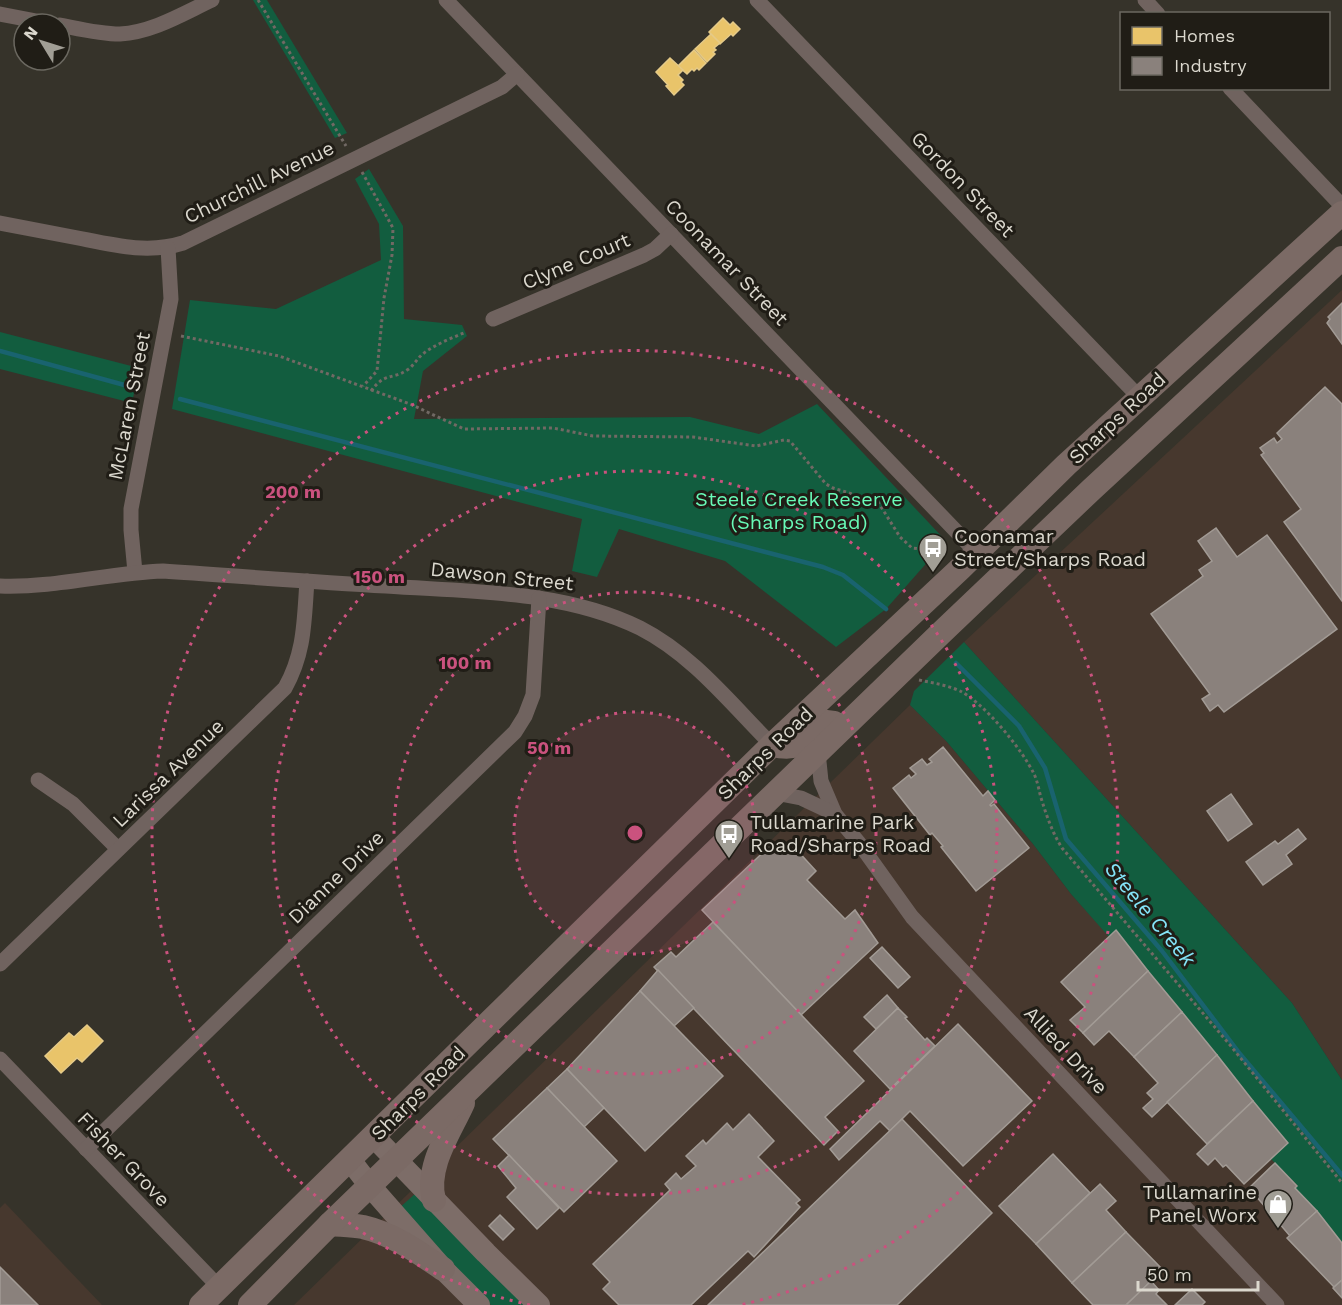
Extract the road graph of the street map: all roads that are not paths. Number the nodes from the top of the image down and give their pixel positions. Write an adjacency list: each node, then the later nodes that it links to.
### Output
1 (212, 0): 6 (street)
2 (446, 0): 7 (street, Coonamar Street)
3 (757, 0): 16 (street, Gordon Street)
4 (1145, 0): 5 (street)
5 (1156, 12)
6 (72, 28)
7 (518, 74): 12 (street, Coonamar Street); 13 (street, Churchill Avenue)
8 (1232, 90): 9 (street)
9 (1342, 206)
10 (1342, 213): 16 (main road, Sharps Road)
11 (0, 223): 13 (street, Churchill Avenue)
12 (671, 234): 15 (street, Clyne Court); 19 (street, Coonamar Street)
13 (168, 248): 20 (street, McLaren Street)
14 (1342, 258): 18 (main road, Sharps Road)
15 (493, 319)
16 (1139, 398): 17 (main road, Sharps Road)
17 (1066, 465): 18 (main road); 19 (main road, Sharps Road)
18 (1091, 490): 24 (main road, Sharps Road)
19 (969, 561): 25 (main road, Sharps Road)
20 (135, 572): 21 (street, Dawson Street); 22 (street, Dawson Street)
21 (307, 582): 23 (street, Dawson Street); 30 (street, Larissa Avenue)
22 (0, 586)
23 (539, 598): 25 (street, Dawson Street); 35 (street, Dianne Drive)
24 (846, 724): 25 (main road); 26 (main road, Sharps Road)
25 (772, 745): 34 (main road, Sharps Road)
26 (818, 752): 28 (main road, Sharps Road); 29 (street, Allied Drive)
27 (38, 780): 30 (street)
28 (775, 793): 29 (street, Allied Drive); 33 (main road, Sharps Road)
29 (835, 814): 47 (street, Allied Drive)
30 (118, 849): 31 (street, Larissa Avenue)
31 (0, 964)
32 (0, 1059): 35 (street, Fisher Grove)
33 (469, 1089): 37 (main road, Sharps Road); 39 (main road)
34 (374, 1137): 36 (main road, Sharps Road); 37 (street)
35 (86, 1149): 42 (street, Fisher Grove)
36 (350, 1160): 38 (street); 42 (main road, Sharps Road)
37 (396, 1160): 38 (main road, Sharps Road); 39 (street)
38 (370, 1186): 40 (main road, Sharps Road); 41 (street)
39 (434, 1200): 46 (street)
40 (330, 1224): 41 (main road); 44 (main road, Sharps Road)
41 (443, 1269): 45 (street)
42 (219, 1287): 43 (main road, Sharps Road)
43 (201, 1305)
44 (250, 1305)
45 (479, 1305)
46 (539, 1305)
47 (1277, 1305)

